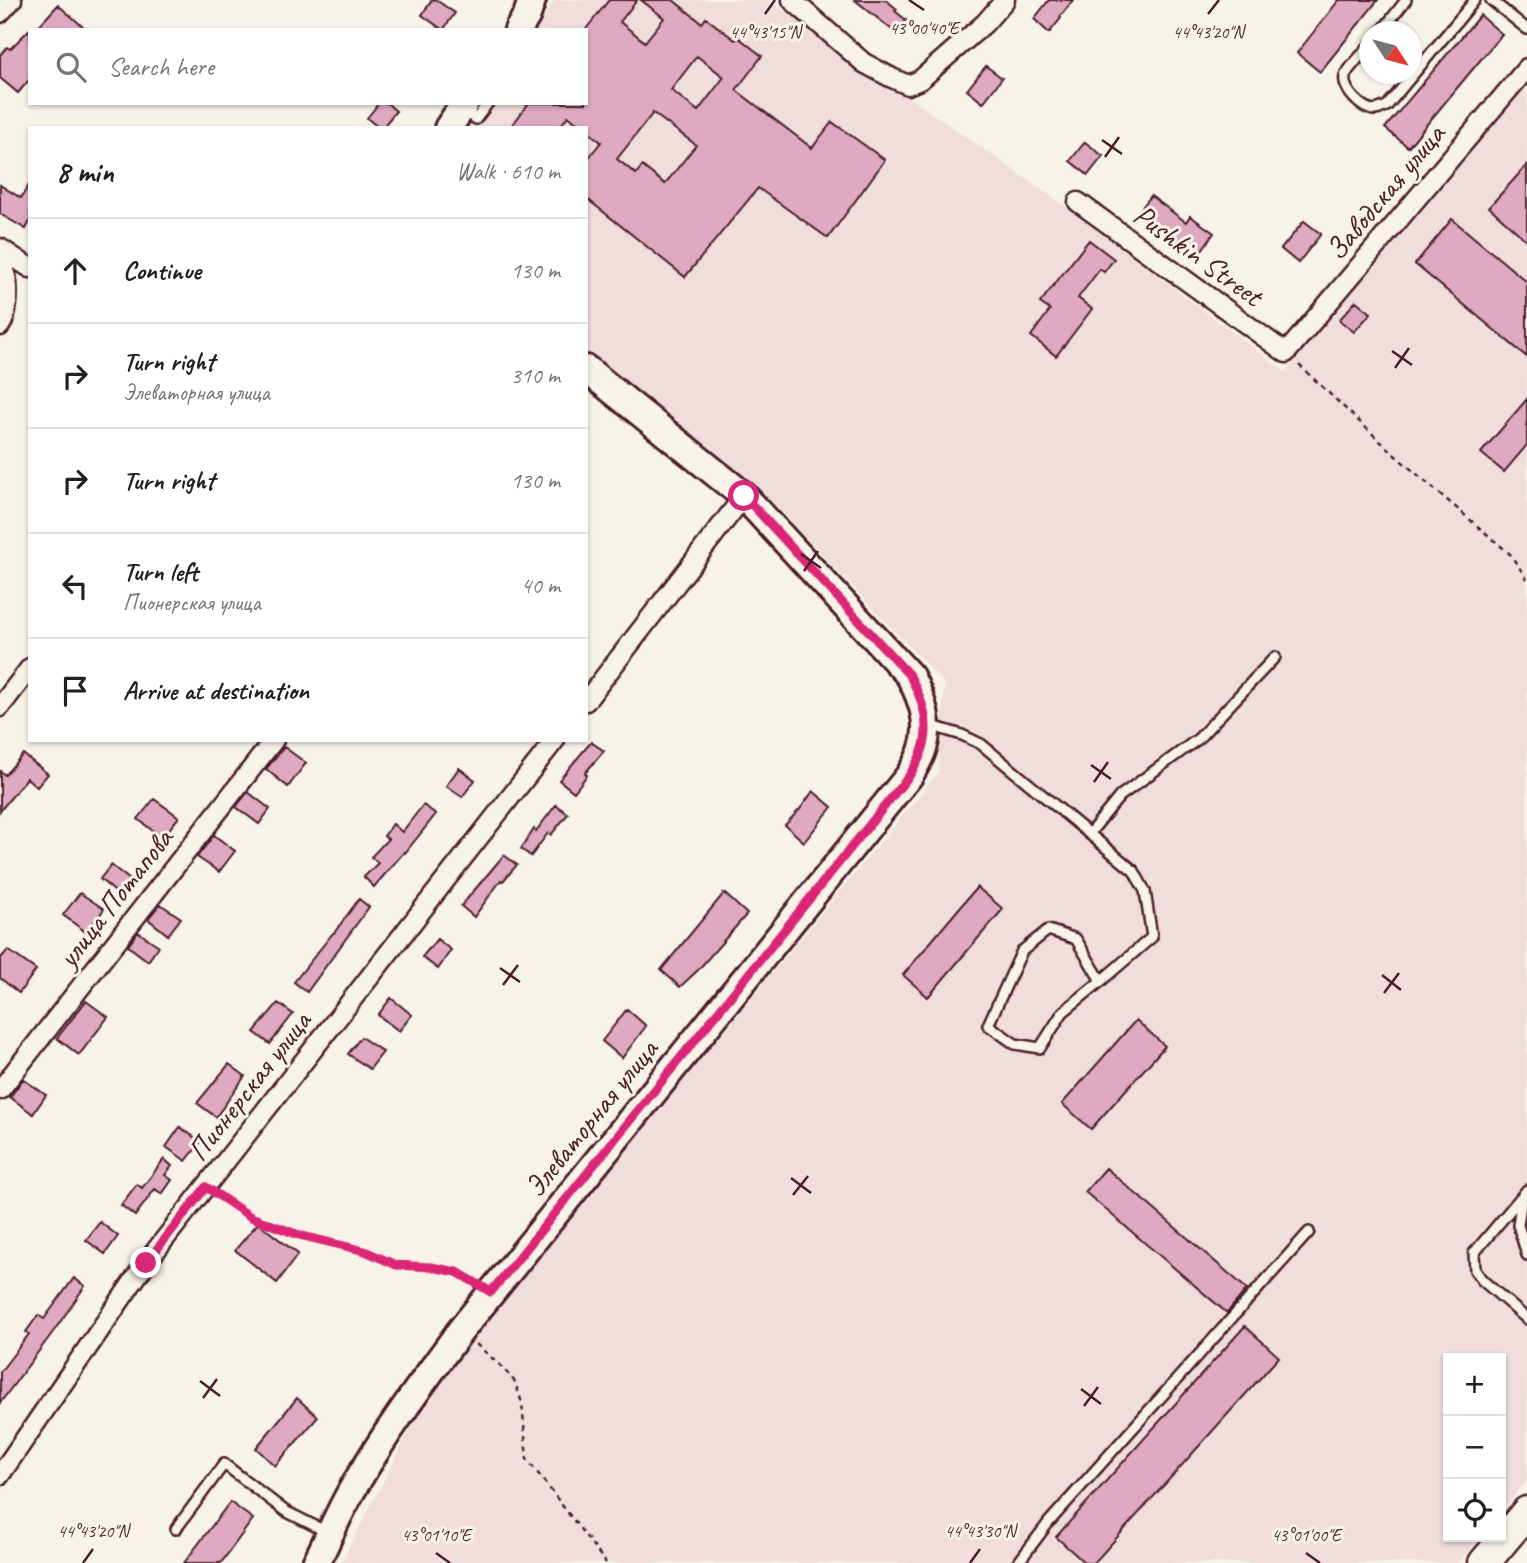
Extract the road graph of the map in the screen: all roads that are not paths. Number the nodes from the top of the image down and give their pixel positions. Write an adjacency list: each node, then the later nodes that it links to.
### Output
1 (12, 0): 8 (street)
2 (532, 0): 10 (main road)
3 (792, 0): 4 (street)
4 (1005, 0)
5 (1406, 0): 9 (lane)
6 (1475, 0): 13 (lane)
7 (1491, 0): 11 (lane)
8 (0, 13)
9 (1390, 21)
10 (519, 28)
11 (1527, 29)
12 (1359, 59): 15 (lane)
13 (1422, 64)
14 (1527, 68): 23 (street, Заводская улица)
15 (1405, 84)
16 (486, 105): 17 (lane)
17 (458, 113)
18 (1078, 202): 23 (street, Pushkin Street)
19 (0, 248): 21 (street)
20 (0, 259): 22 (street)
21 (28, 267)
22 (0, 326)
23 (1286, 353)
24 (588, 371): 25 (main road)
25 (744, 496): 28 (street); 30 (main road)
26 (1275, 657): 33 (lane)
27 (28, 671): 29 (street)
28 (588, 698)
29 (0, 707)
30 (927, 724): 33 (lane); 43 (main road, Элеваторная улица)
31 (272, 742): 35 (street, улица Потапова)
32 (553, 742): 40 (street, Пионерская улица)
33 (1089, 834): 34 (lane)
34 (1101, 981): 34 (lane)
35 (0, 1090)
36 (1525, 1193): 38 (lane); 39 (lane)
37 (1309, 1233): 45 (lane)
38 (1527, 1255)
39 (1527, 1319)
40 (0, 1475)
41 (1527, 1512): 46 (main road)
42 (176, 1528): 43 (lane)
43 (330, 1533): 44 (main road, Элеваторная улица)
44 (316, 1563)
45 (1018, 1563)
46 (1484, 1563)

